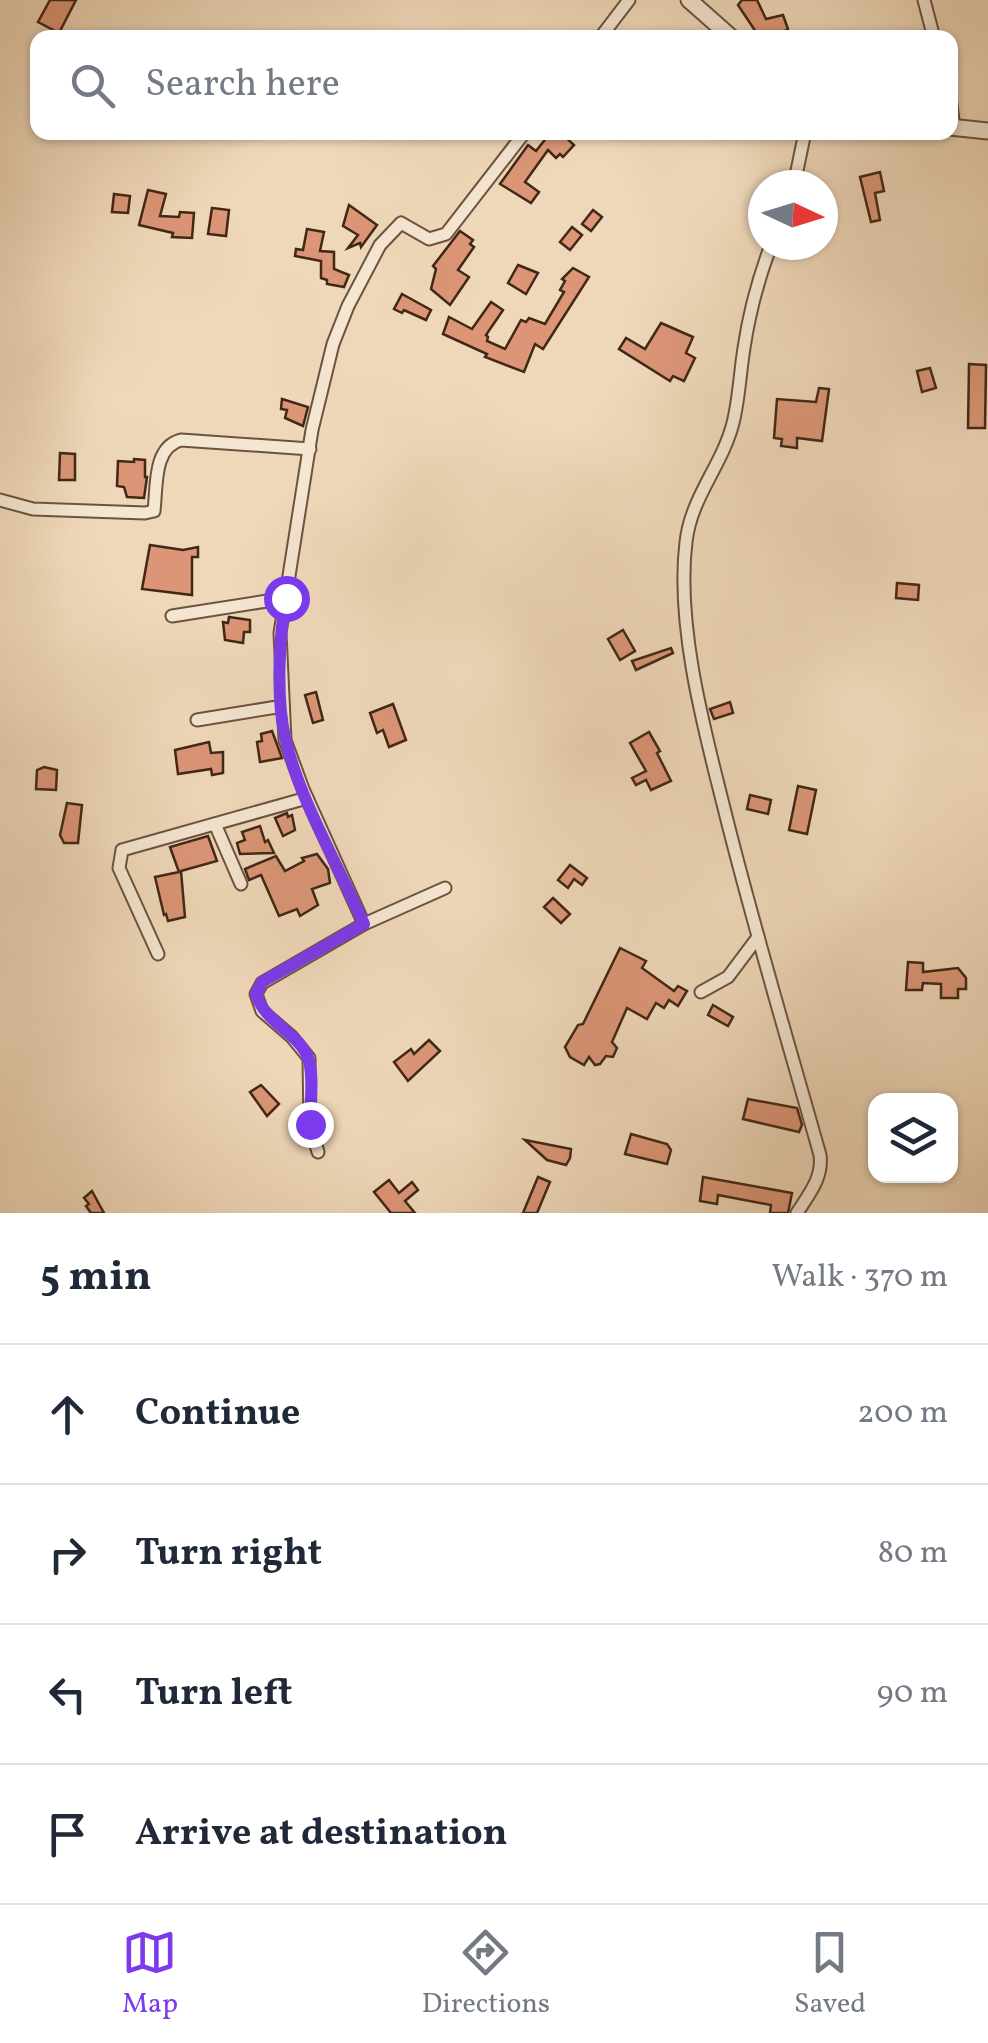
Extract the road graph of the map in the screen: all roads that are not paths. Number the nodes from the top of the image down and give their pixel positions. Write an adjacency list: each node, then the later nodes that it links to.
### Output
1 (630, 0): 4 (street)
2 (689, 0): 5 (street)
3 (924, 0): 6 (street)
4 (606, 30)
5 (723, 30)
6 (932, 30)
7 (958, 128): 8 (street)
8 (988, 131)
9 (520, 140): 13 (street)
10 (803, 140): 11 (street)
11 (797, 170)
12 (767, 260): 24 (street)
13 (310, 449): 14 (street); 15 (street)
14 (0, 500)
15 (286, 598): 16 (street); 17 (street)
16 (172, 616)
17 (283, 706): 18 (street); 19 (street)
18 (198, 720)
19 (307, 798): 20 (street); 23 (street)
20 (216, 824): 21 (street); 25 (street)
21 (241, 884)
22 (445, 888): 23 (street)
23 (364, 924): 27 (street)
24 (758, 937): 26 (street); 28 (street)
25 (158, 954)
26 (702, 992)
27 (318, 1152)
28 (797, 1213)

